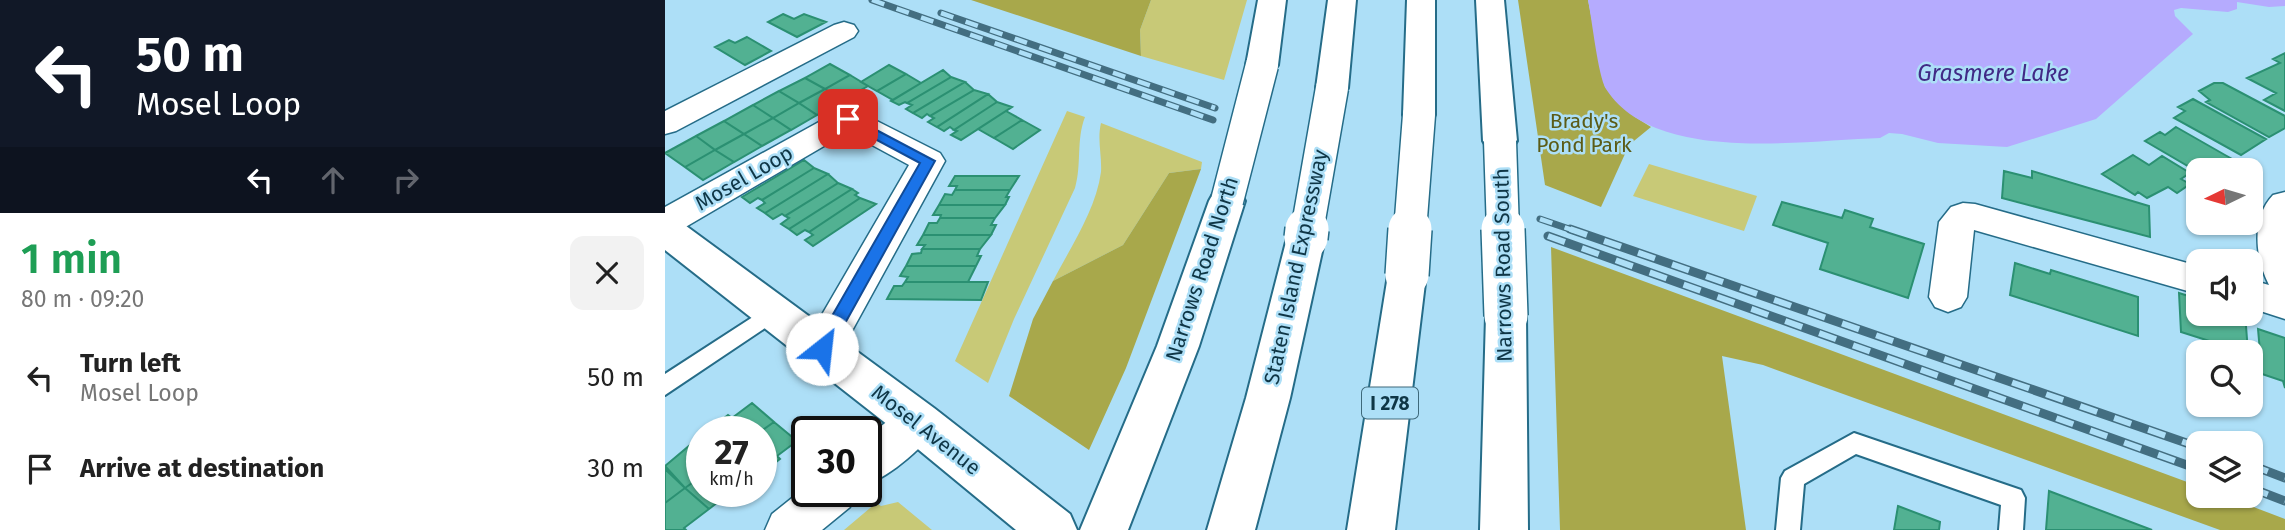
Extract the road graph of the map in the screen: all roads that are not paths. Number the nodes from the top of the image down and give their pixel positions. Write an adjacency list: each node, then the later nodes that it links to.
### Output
1 (1272, 0): 23 (main road, Narrows Road North, bridge)
2 (1342, 0): 24 (main road, Staten Island Expressway, bridge)
3 (1421, 0): 25 (main road, I 278, bridge)
4 (1490, 0): 26 (main road, Narrows Road South, bridge)
5 (843, 31): 6 (street)
6 (665, 124)
7 (2285, 204): 11 (street)
8 (665, 223): 16 (street, Mosel Loop)
9 (665, 230): 15 (main road, Mosel Avenue)
10 (2186, 277): 12 (street)
11 (2285, 279)
12 (1948, 297)
13 (2263, 298): 14 (street)
14 (2285, 304)
15 (773, 312): 16 (main road, Mosel Avenue); 17 (lane)
16 (822, 349): 18 (main road, Mosel Avenue)
17 (665, 386)
18 (918, 422): 19 (street); 22 (main road, Mosel Avenue)
19 (882, 452)
20 (816, 507): 21 (street)
21 (788, 530)
22 (1053, 530)
23 (1104, 530)
24 (1231, 530)
25 (1371, 530)
26 (1504, 530)
27 (1788, 530): 28 (lane)
28 (2011, 530)

